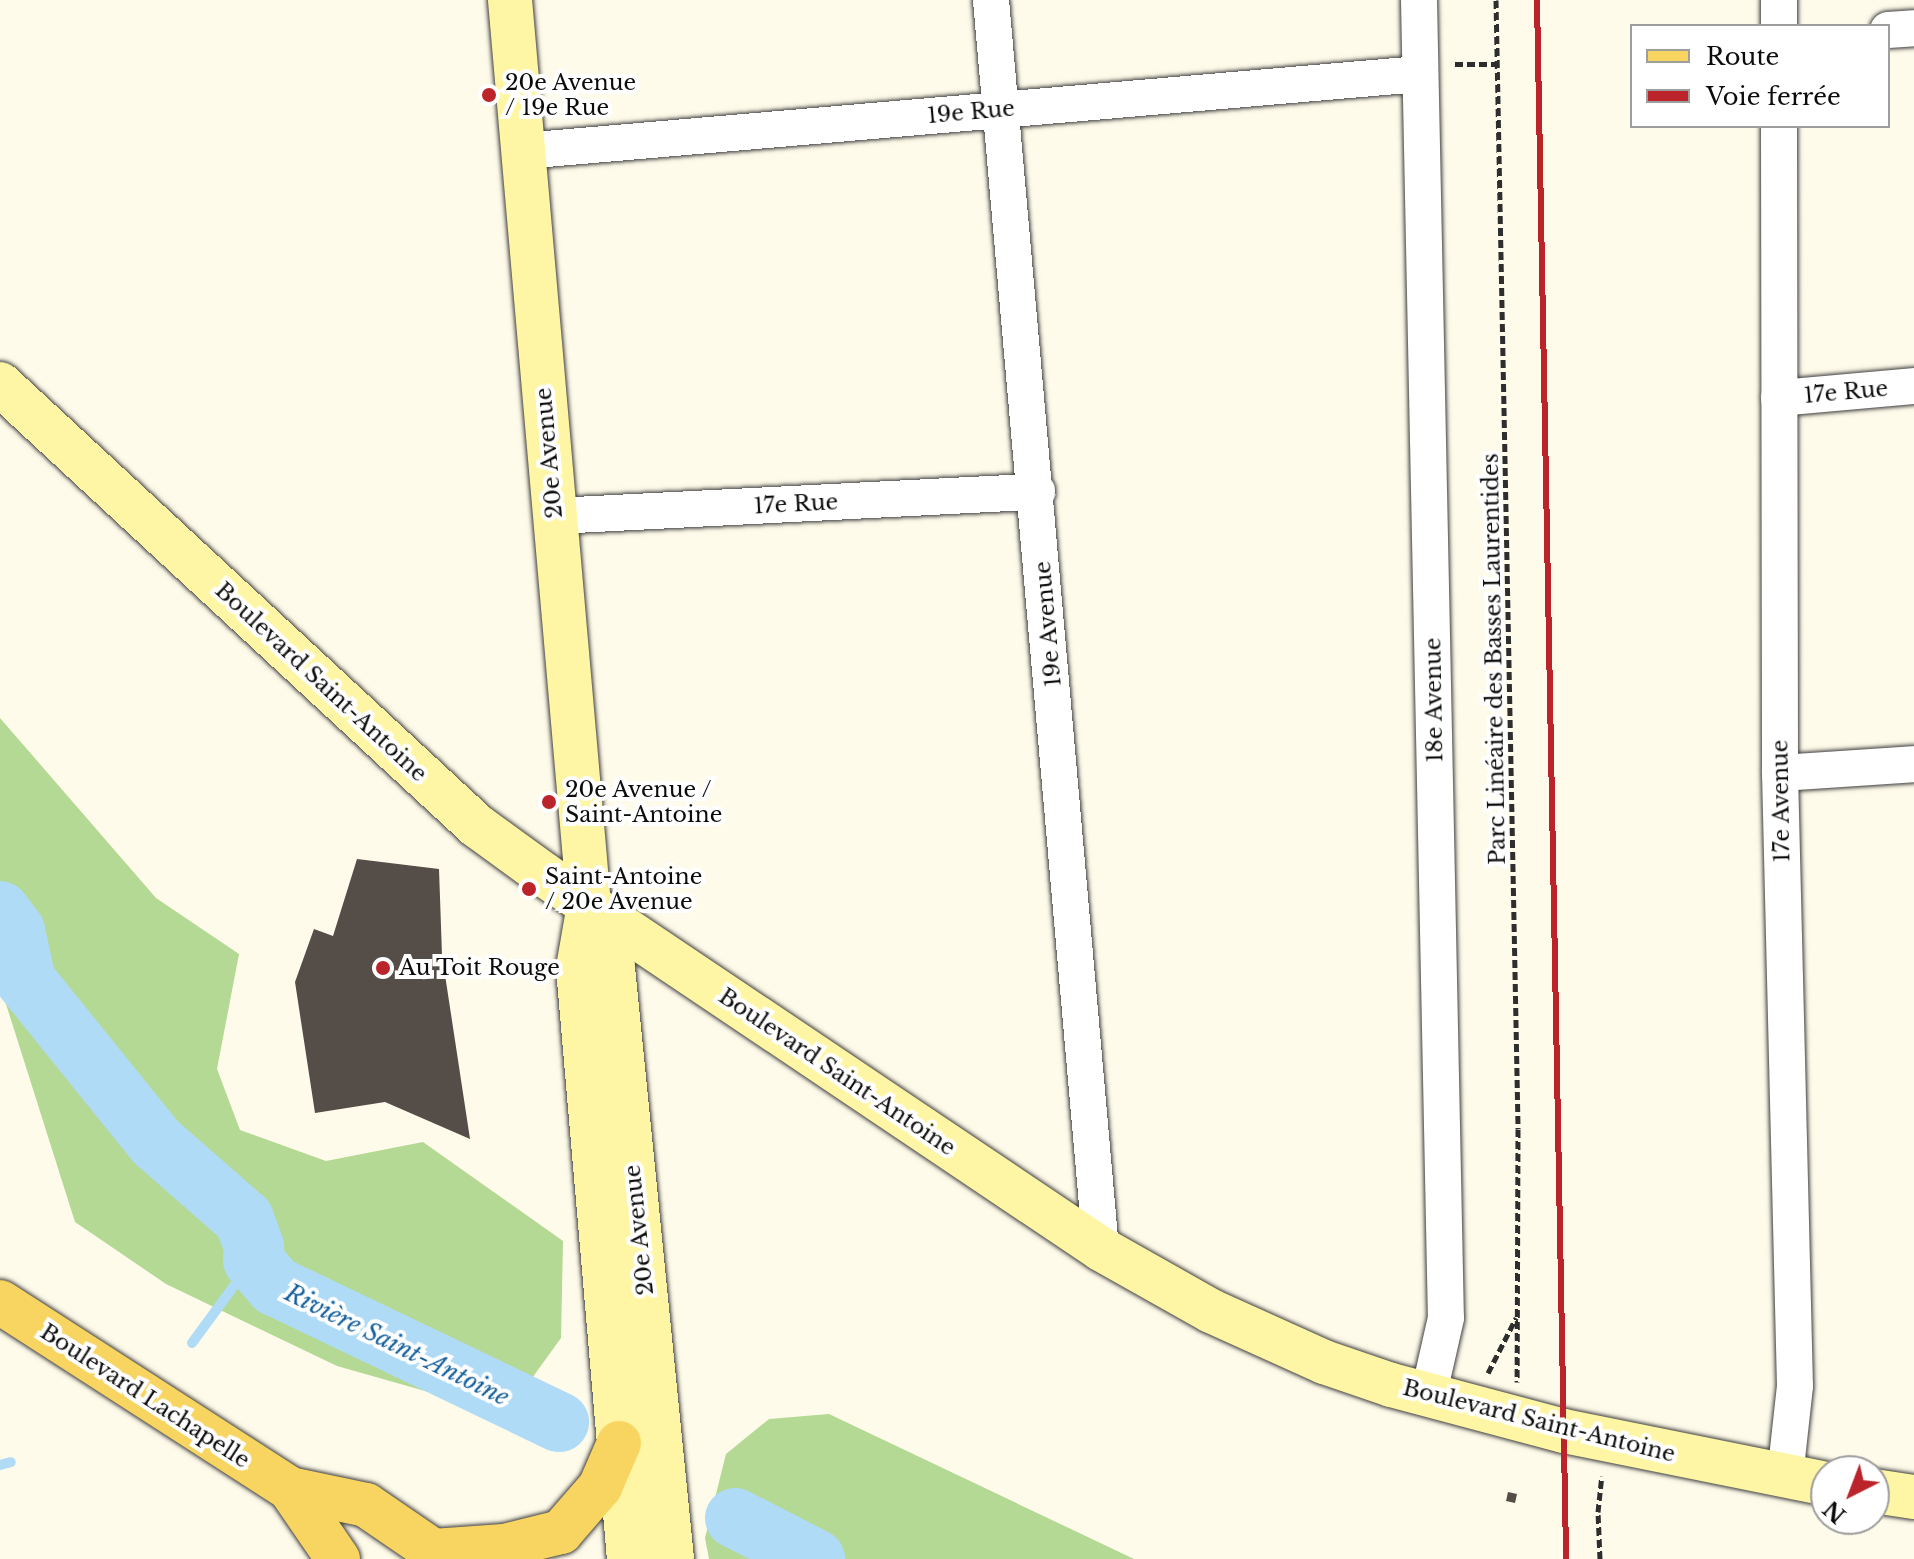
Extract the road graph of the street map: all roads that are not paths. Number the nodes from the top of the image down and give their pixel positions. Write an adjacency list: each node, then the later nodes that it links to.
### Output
1 (510, 0): 11 (street, 20e Avenue)
2 (991, 0): 9 (street, 19e Avenue)
3 (1419, 0): 8 (street, 18e Avenue)
4 (1779, 0): 5 (street)
5 (1779, 24)
6 (1914, 28): 7 (street)
7 (1890, 30)
8 (1432, 69): 9 (street, 19e Rue); 22 (street, 18e Avenue)
9 (1001, 109): 11 (street, 19e Rue); 15 (street, 19e Avenue)
10 (1779, 128): 14 (street, 17e Avenue)
11 (523, 151): 16 (street, 20e Avenue)
12 (0, 384): 19 (street, Boulevard Saint-Antoine)
13 (1914, 386): 14 (street, 17e Rue)
14 (1779, 398): 18 (street, 17e Avenue)
15 (1037, 492): 16 (street, 17e Rue); 20 (street, 19e Avenue)
16 (555, 516): 19 (street, 20e Avenue)
17 (1914, 764): 18 (street)
18 (1780, 773): 24 (street, 17e Avenue)
19 (589, 905): 20 (street, Boulevard Saint-Antoine); 23 (street, 20e Avenue); 31 (street, 20e Avenue)
20 (1101, 1249): 22 (street, Boulevard Saint-Antoine)
21 (0, 1302): 25 (main road, Boulevard Lachapelle)
22 (1428, 1397): 24 (street, Boulevard Saint-Antoine)
23 (619, 1443): 28 (main road); 30 (street, 20e Avenue)
24 (1806, 1480)
25 (290, 1489): 28 (main road, Boulevard Lachapelle); 29 (main road, Boulevard Lachapelle)
26 (1890, 1493): 27 (street)
27 (1914, 1497)
28 (439, 1555)
29 (338, 1559)
30 (629, 1559)
31 (672, 1559)

